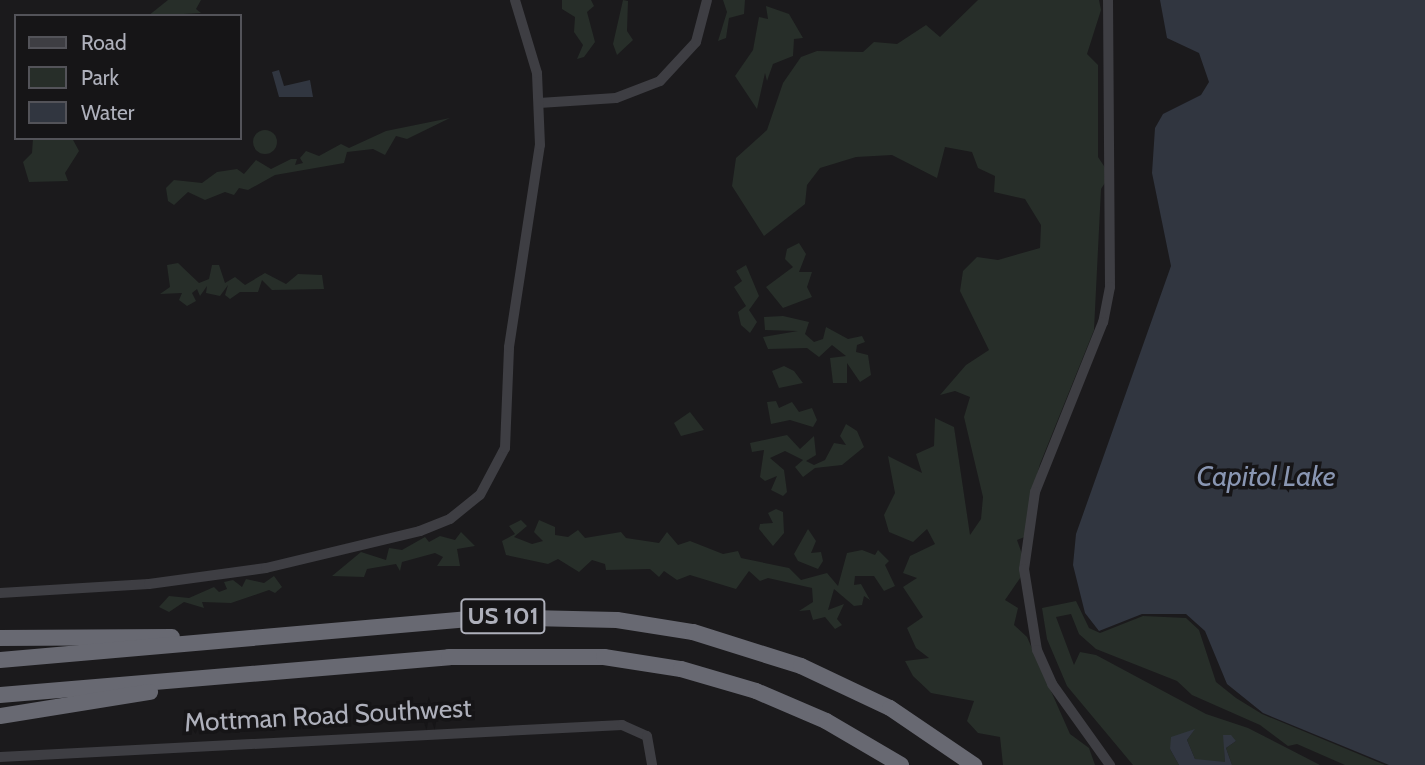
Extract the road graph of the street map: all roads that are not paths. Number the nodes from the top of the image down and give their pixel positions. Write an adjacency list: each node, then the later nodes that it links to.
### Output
1 (515, 0): 4 (street)
2 (707, 0): 4 (street)
3 (1108, 0): 16 (street)
4 (539, 103): 5 (street)
5 (0, 593)
6 (0, 636): 7 (highway)
7 (212, 642): 8 (highway, US 101); 15 (highway, US 101)
8 (0, 660)
9 (217, 676): 10 (highway, US 101); 11 (highway); 14 (highway, US 101)
10 (0, 695)
11 (0, 719)
12 (0, 757): 13 (street, Mottman Road Southwest)
13 (652, 765)
14 (901, 765)
15 (974, 765)
16 (1110, 765)

